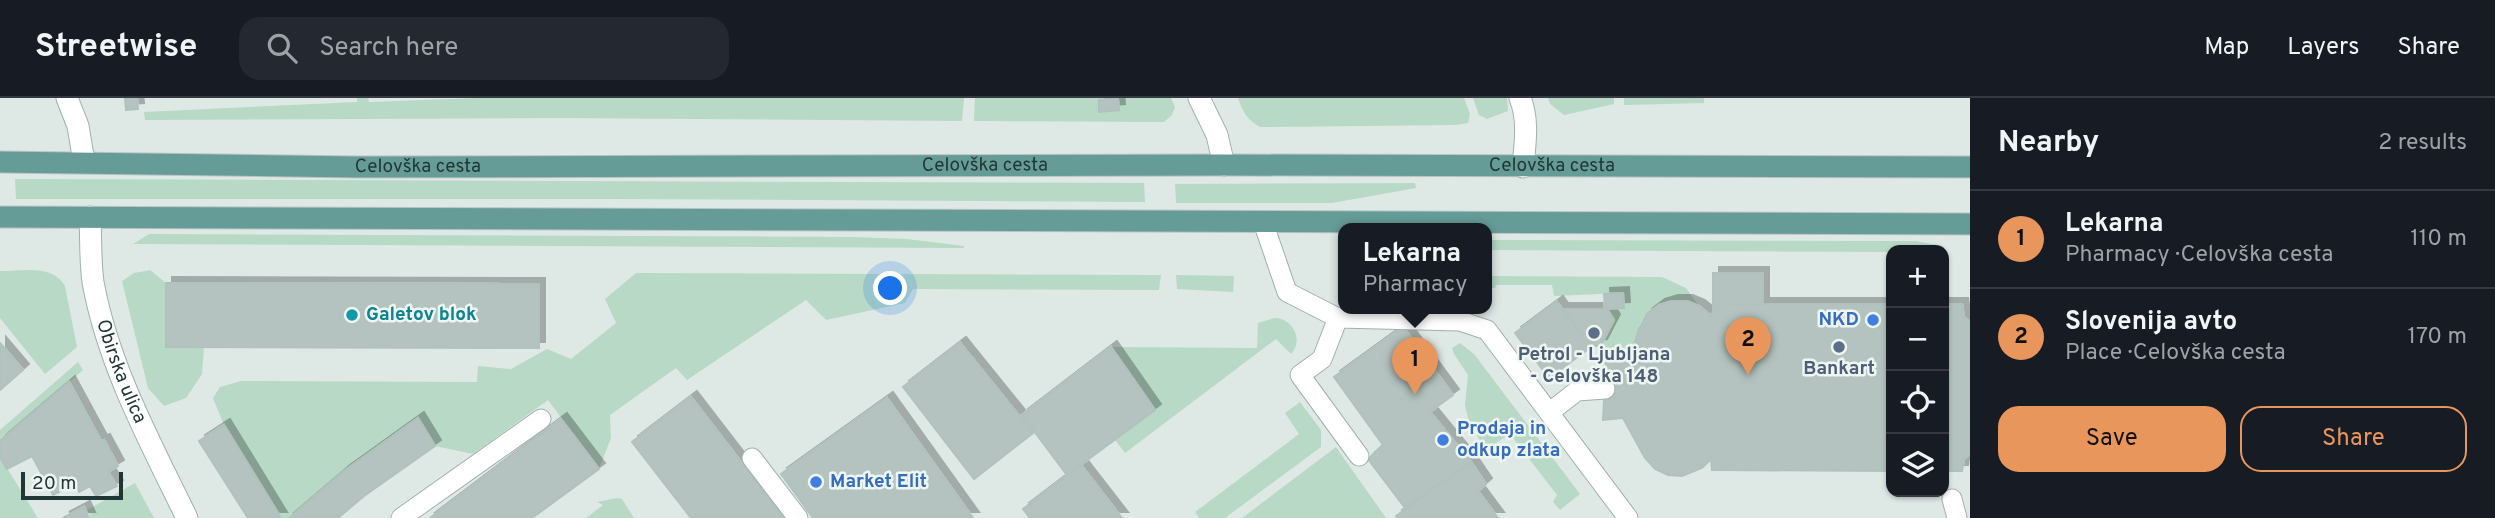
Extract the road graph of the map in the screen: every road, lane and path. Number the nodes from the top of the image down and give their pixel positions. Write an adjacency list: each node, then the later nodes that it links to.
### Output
1 (67, 98): 5 (street)
2 (1199, 98): 6 (street)
3 (1520, 98): 7 (street)
4 (0, 162): 5 (main road, Celovška cesta)
5 (84, 162): 6 (main road, Celovška cesta)
6 (1224, 164): 7 (main road, Celovška cesta)
7 (1523, 167): 8 (main road, Celovška cesta)
8 (1970, 167)
9 (0, 217): 10 (main road)
10 (90, 217): 11 (main road); 21 (street, Obirska ulica)
11 (1263, 222): 12 (main road); 15 (lane)
12 (1380, 223)
13 (1492, 224): 14 (main road)
14 (1966, 228)
15 (1338, 318): 17 (lane); 19 (lane)
16 (1605, 390): 17 (lane)
17 (1550, 412): 24 (lane)
18 (541, 419): 22 (lane)
19 (1359, 456)
20 (752, 458): 23 (lane)
21 (187, 518)
22 (401, 518)
23 (798, 518)
24 (1628, 518)

